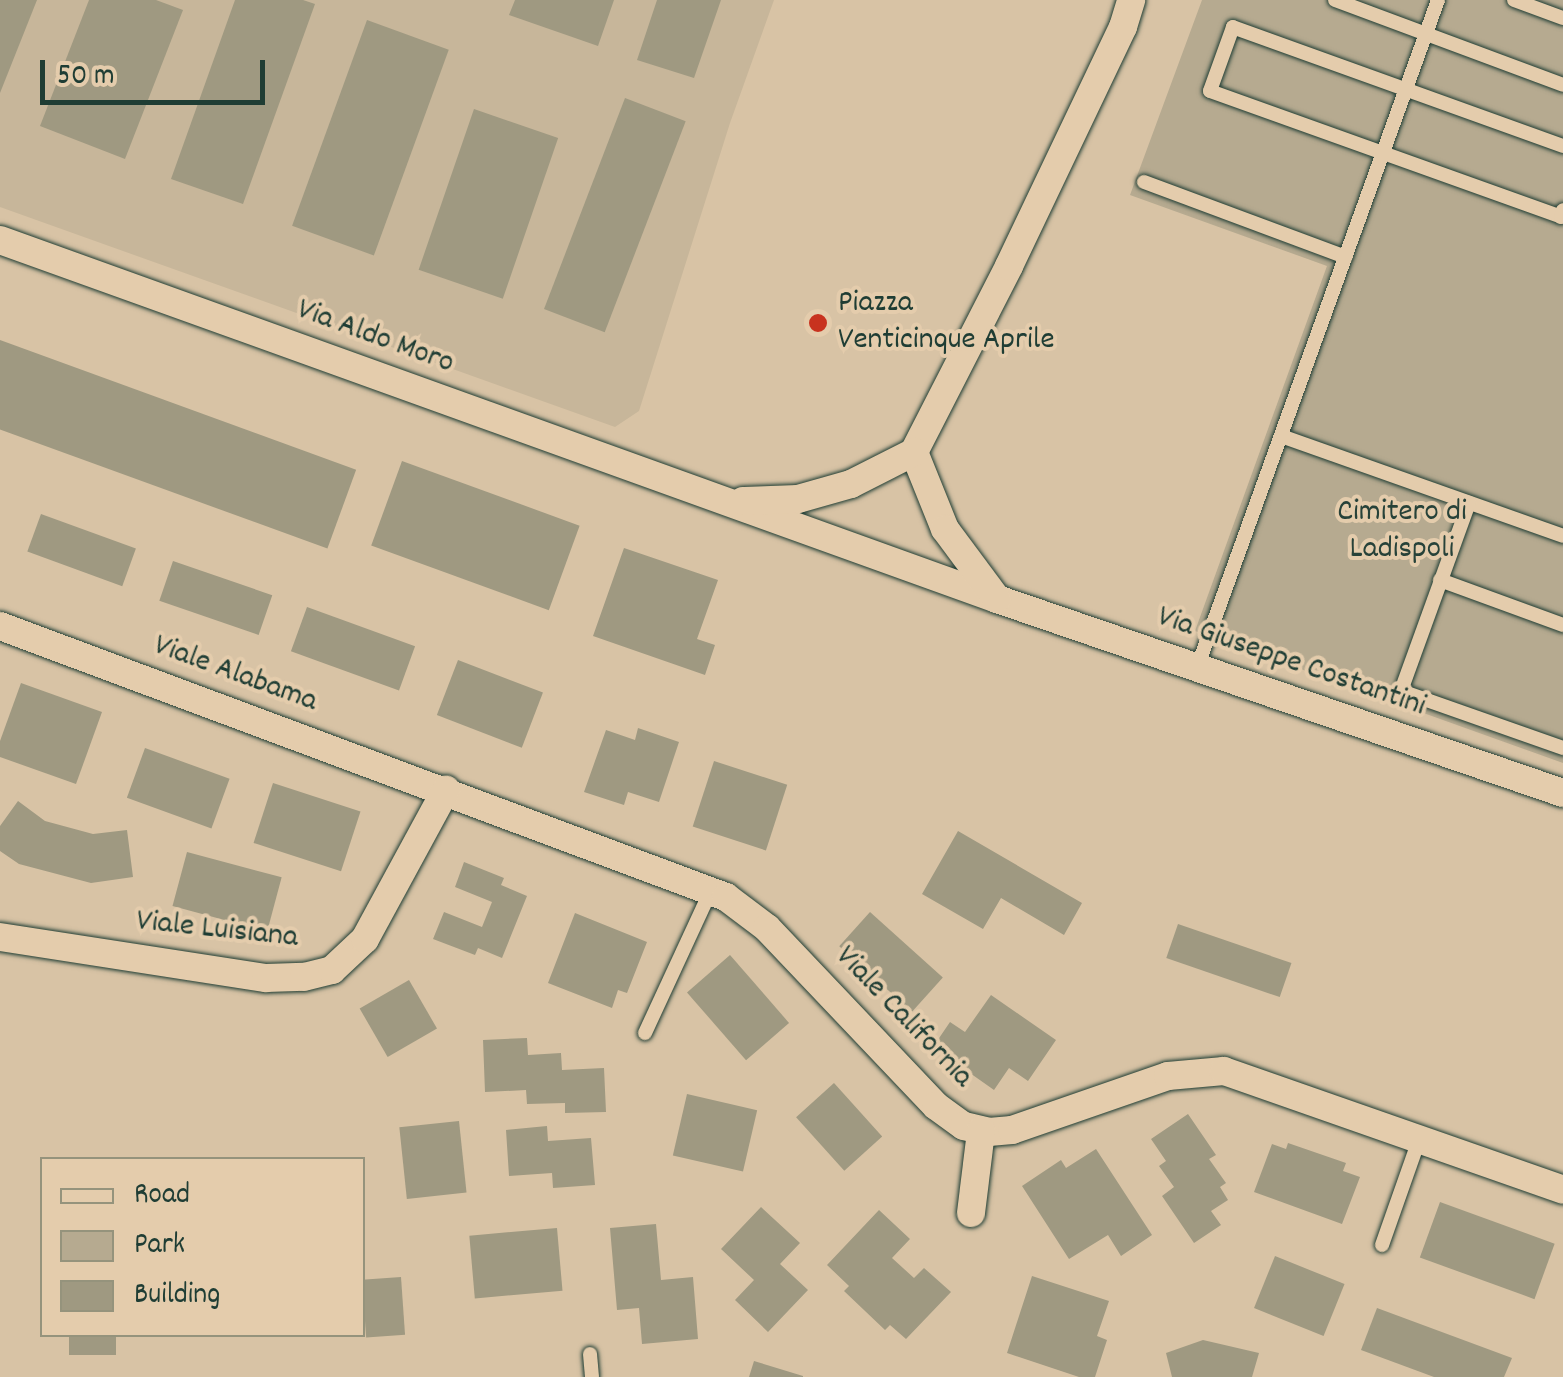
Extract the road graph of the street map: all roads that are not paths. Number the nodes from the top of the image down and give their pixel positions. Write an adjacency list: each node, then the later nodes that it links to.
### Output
1 (1131, 0): 16 (street)
2 (1335, 0): 6 (lane)
3 (1438, 0): 6 (lane)
4 (1514, 0): 5 (lane)
5 (1563, 18)
6 (1426, 34): 7 (lane); 8 (lane)
7 (1563, 85)
8 (1406, 89): 9 (lane); 10 (lane); 10 (lane)
9 (1563, 146)
10 (1383, 153): 12 (lane); 14 (lane)
11 (1144, 182): 14 (lane)
12 (1563, 210)
13 (0, 240): 17 (street, Via Aldo Moro)
14 (1346, 257): 15 (lane)
15 (1281, 436): 18 (lane); 24 (lane)
16 (914, 452): 17 (street); 21 (street)
17 (727, 502): 21 (street, Via Aldo Moro)
18 (1469, 503): 19 (lane); 20 (lane)
19 (1563, 536)
20 (1440, 580): 22 (lane); 25 (lane)
21 (996, 599): 24 (street, Via Giuseppe Costantini)
22 (1563, 625)
23 (0, 626): 26 (street, Viale Alabama)
24 (1198, 668): 27 (street, Via Giuseppe Costantini)
25 (1563, 748)
26 (446, 790): 28 (street, Viale California); 29 (street, Viale Luisiana)
27 (1563, 793)
28 (711, 890): 30 (lane); 31 (street, Viale California)
29 (0, 937)
30 (644, 1033)
31 (981, 1131): 32 (street, Viale California); 34 (street)
32 (1418, 1140): 33 (street, Viale California); 35 (lane)
33 (1563, 1190)
34 (972, 1213)
35 (1382, 1245)
36 (590, 1354): 37 (lane)
37 (592, 1377)

